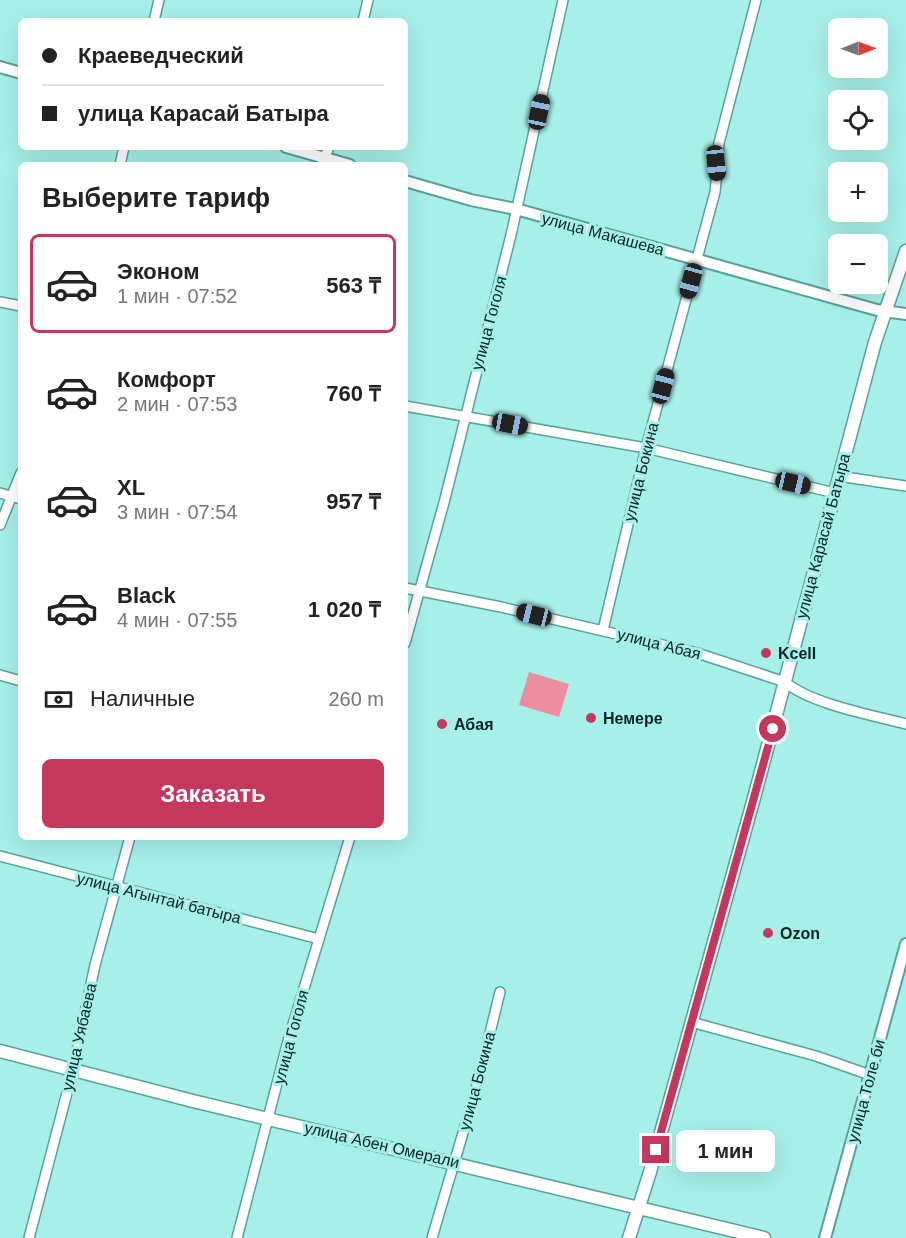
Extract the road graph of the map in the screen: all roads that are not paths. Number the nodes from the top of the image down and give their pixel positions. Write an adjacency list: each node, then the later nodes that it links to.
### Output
1 (159, 0): 5 (street)
2 (368, 0): 6 (street)
3 (563, 0): 13 (street, улица Гоголя)
4 (756, 0): 15 (street, улица Бокина)
5 (155, 18)
6 (364, 18)
7 (0, 67): 8 (street)
8 (18, 72)
9 (298, 150): 10 (street)
10 (326, 157): 11 (street)
11 (341, 162)
12 (408, 182): 13 (street, улица Макашева)
13 (516, 209): 15 (street, улица Макашева); 21 (street, улица Гоголя)
14 (906, 252): 18 (main road, улица Карасай Батыра)
15 (697, 260): 18 (street, улица Макашева); 22 (street, улица Бокина)
16 (0, 302): 17 (street)
17 (18, 305)
18 (885, 310): 19 (street, улица Макашева); 23 (main road, улица Карасай Батыра)
19 (906, 314)
20 (408, 407): 21 (street)
21 (464, 416): 22 (street); 30 (street, улица Гоголя)
22 (645, 448): 26 (street); 31 (street, улица Бокина)
23 (838, 476): 24 (street); 26 (main road, улица Карасай Батыра)
24 (906, 486)
25 (0, 493): 27 (street)
26 (835, 493): 35 (main road, улица Карасай Батыра)
27 (16, 498): 28 (street)
28 (0, 525)
29 (408, 589): 30 (street, улица Абая)
30 (420, 592): 31 (street, улица Абая); 32 (street, улица Гоголя)
31 (603, 630): 35 (street, улица Абая)
32 (408, 633)
33 (0, 675): 34 (street)
34 (18, 680)
35 (785, 682): 36 (street, улица Абая); 44 (main road, улица Карасай Батыра)
36 (906, 724)
37 (128, 840): 40 (street, улица Уябаева)
38 (349, 840): 41 (street, улица Гоголя)
39 (0, 856): 40 (street, улица Агынтай батыра)
40 (116, 888): 41 (street, улица Агынтай батыра); 46 (street, улица Уябаева)
41 (319, 939): 48 (street, улица Гоголя)
42 (906, 944): 47 (street, улица Толе би)
43 (500, 992): 49 (street, улица Бокина)
44 (691, 1022): 47 (street); 50 (main road, улица Карасай Батыра)
45 (0, 1052): 46 (main road, улица Абен Омерали)
46 (73, 1070): 48 (main road, улица Абен Омерали); 51 (street, улица Уябаева)
47 (870, 1075): 56 (street, улица Толе би)
48 (269, 1118): 49 (main road, улица Абен Омерали); 52 (street, улица Гоголя)
49 (454, 1162): 50 (main road, улица Абен Омерали); 53 (street, улица Бокина)
50 (638, 1206): 54 (main road, улица Карасай Батыра); 55 (main road, улица Абен Омерали)
51 (29, 1238)
52 (237, 1238)
53 (432, 1238)
54 (629, 1238)
55 (764, 1238)
56 (825, 1238)

